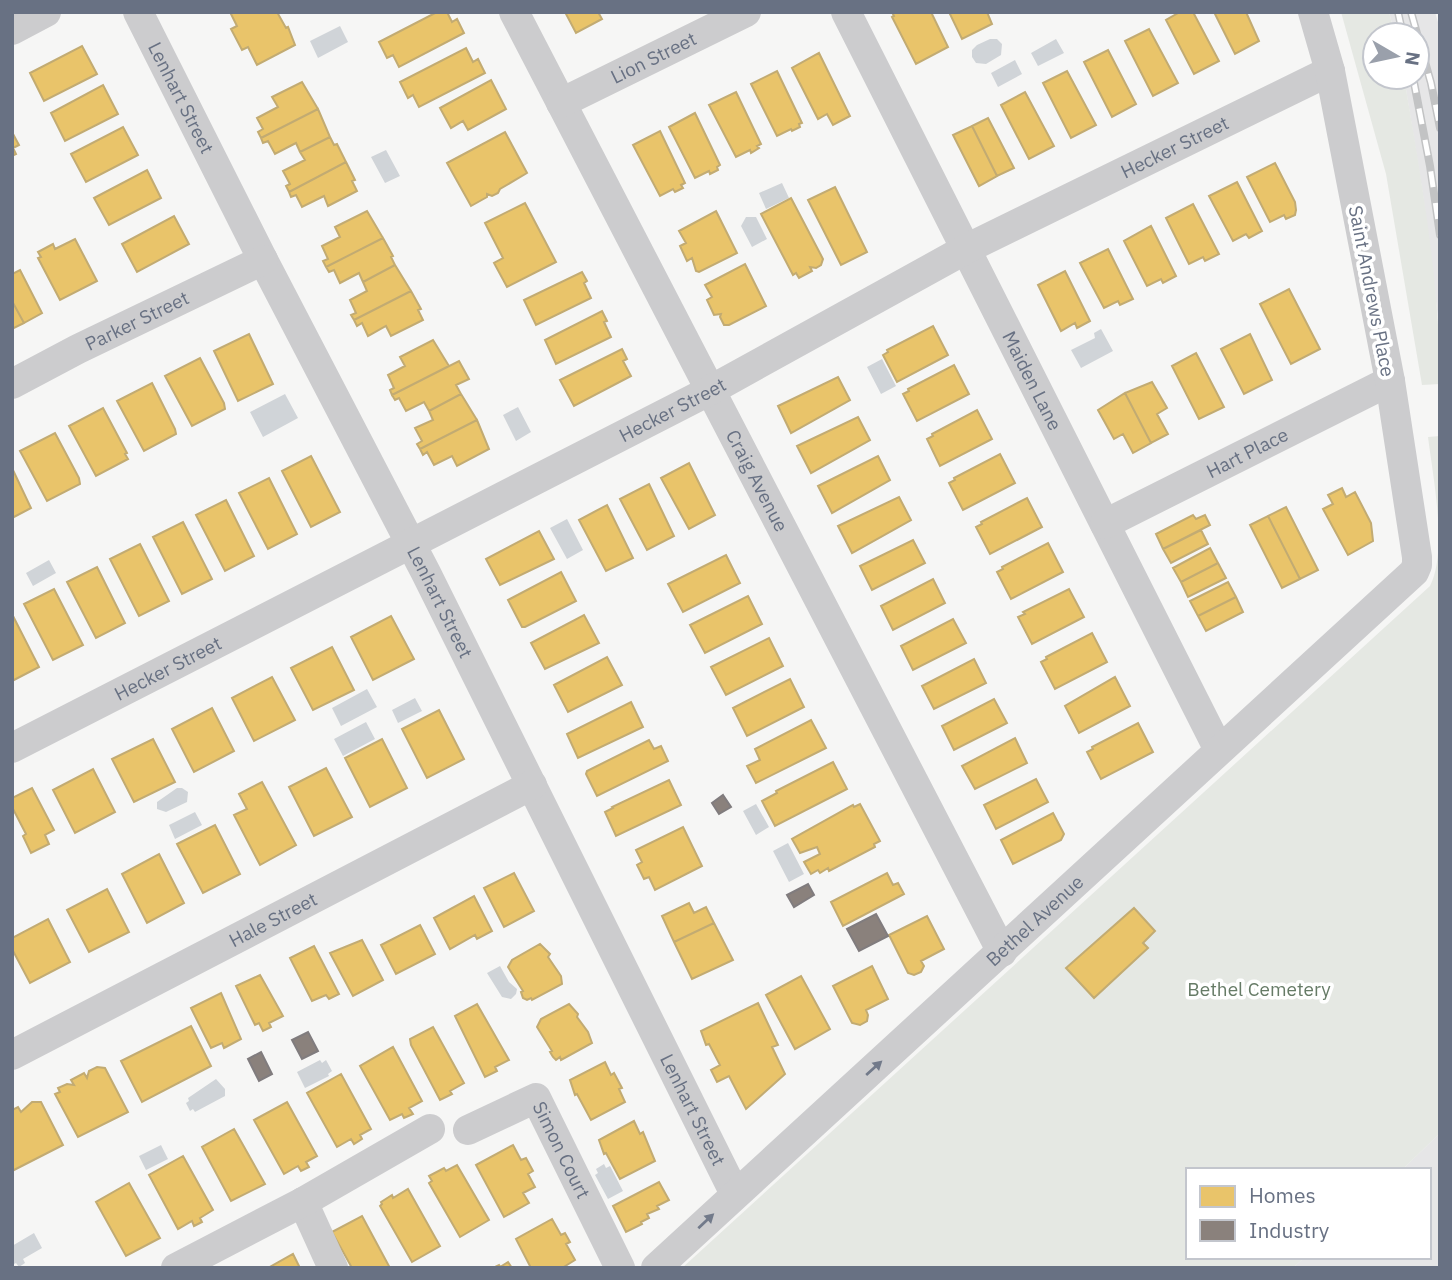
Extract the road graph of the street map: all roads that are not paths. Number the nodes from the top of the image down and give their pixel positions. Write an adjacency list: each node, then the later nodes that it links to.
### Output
1 (46, 12): 7 (street)
2 (138, 12): 11 (street, Lenhart Street)
3 (514, 12): 9 (street, Craig Avenue)
4 (746, 12): 9 (street, Lion Street)
5 (846, 12): 10 (street, Maiden Lane)
6 (1313, 12): 8 (street, Saint Andrews Place)
7 (12, 30)
8 (1331, 71): 10 (street, Hecker Street); 12 (street, Saint Andrews Place)
9 (561, 103): 14 (street, Craig Avenue)
10 (966, 249): 14 (street, Hecker Street); 15 (street, Maiden Lane)
11 (263, 260): 13 (street, Parker Street); 16 (street, Lenhart Street)
12 (1390, 381): 15 (street, Hart Place); 17 (street, Saint Andrews Place)
13 (12, 384)
14 (709, 391): 16 (street, Hecker Street); 21 (street, Craig Avenue)
15 (1105, 524): 19 (street, Maiden Lane)
16 (411, 544): 18 (street, Hecker Street); 20 (street, Lenhart Street)
17 (1414, 572): 19 (street, Bethel Avenue)
18 (12, 748)
19 (1219, 750): 21 (street, Bethel Avenue)
20 (532, 785): 22 (street, Hale Street); 25 (street, Lenhart Street)
21 (1002, 952): 25 (street, Bethel Avenue, one-way to 21)
22 (12, 1055)
23 (430, 1129): 26 (street)
24 (468, 1130): 29 (street, Simon Court)
25 (735, 1194): 30 (street, Bethel Avenue, one-way to 25)
26 (303, 1202): 27 (street); 28 (street)
27 (176, 1268)
28 (333, 1268)
29 (620, 1268)
30 (656, 1268)

